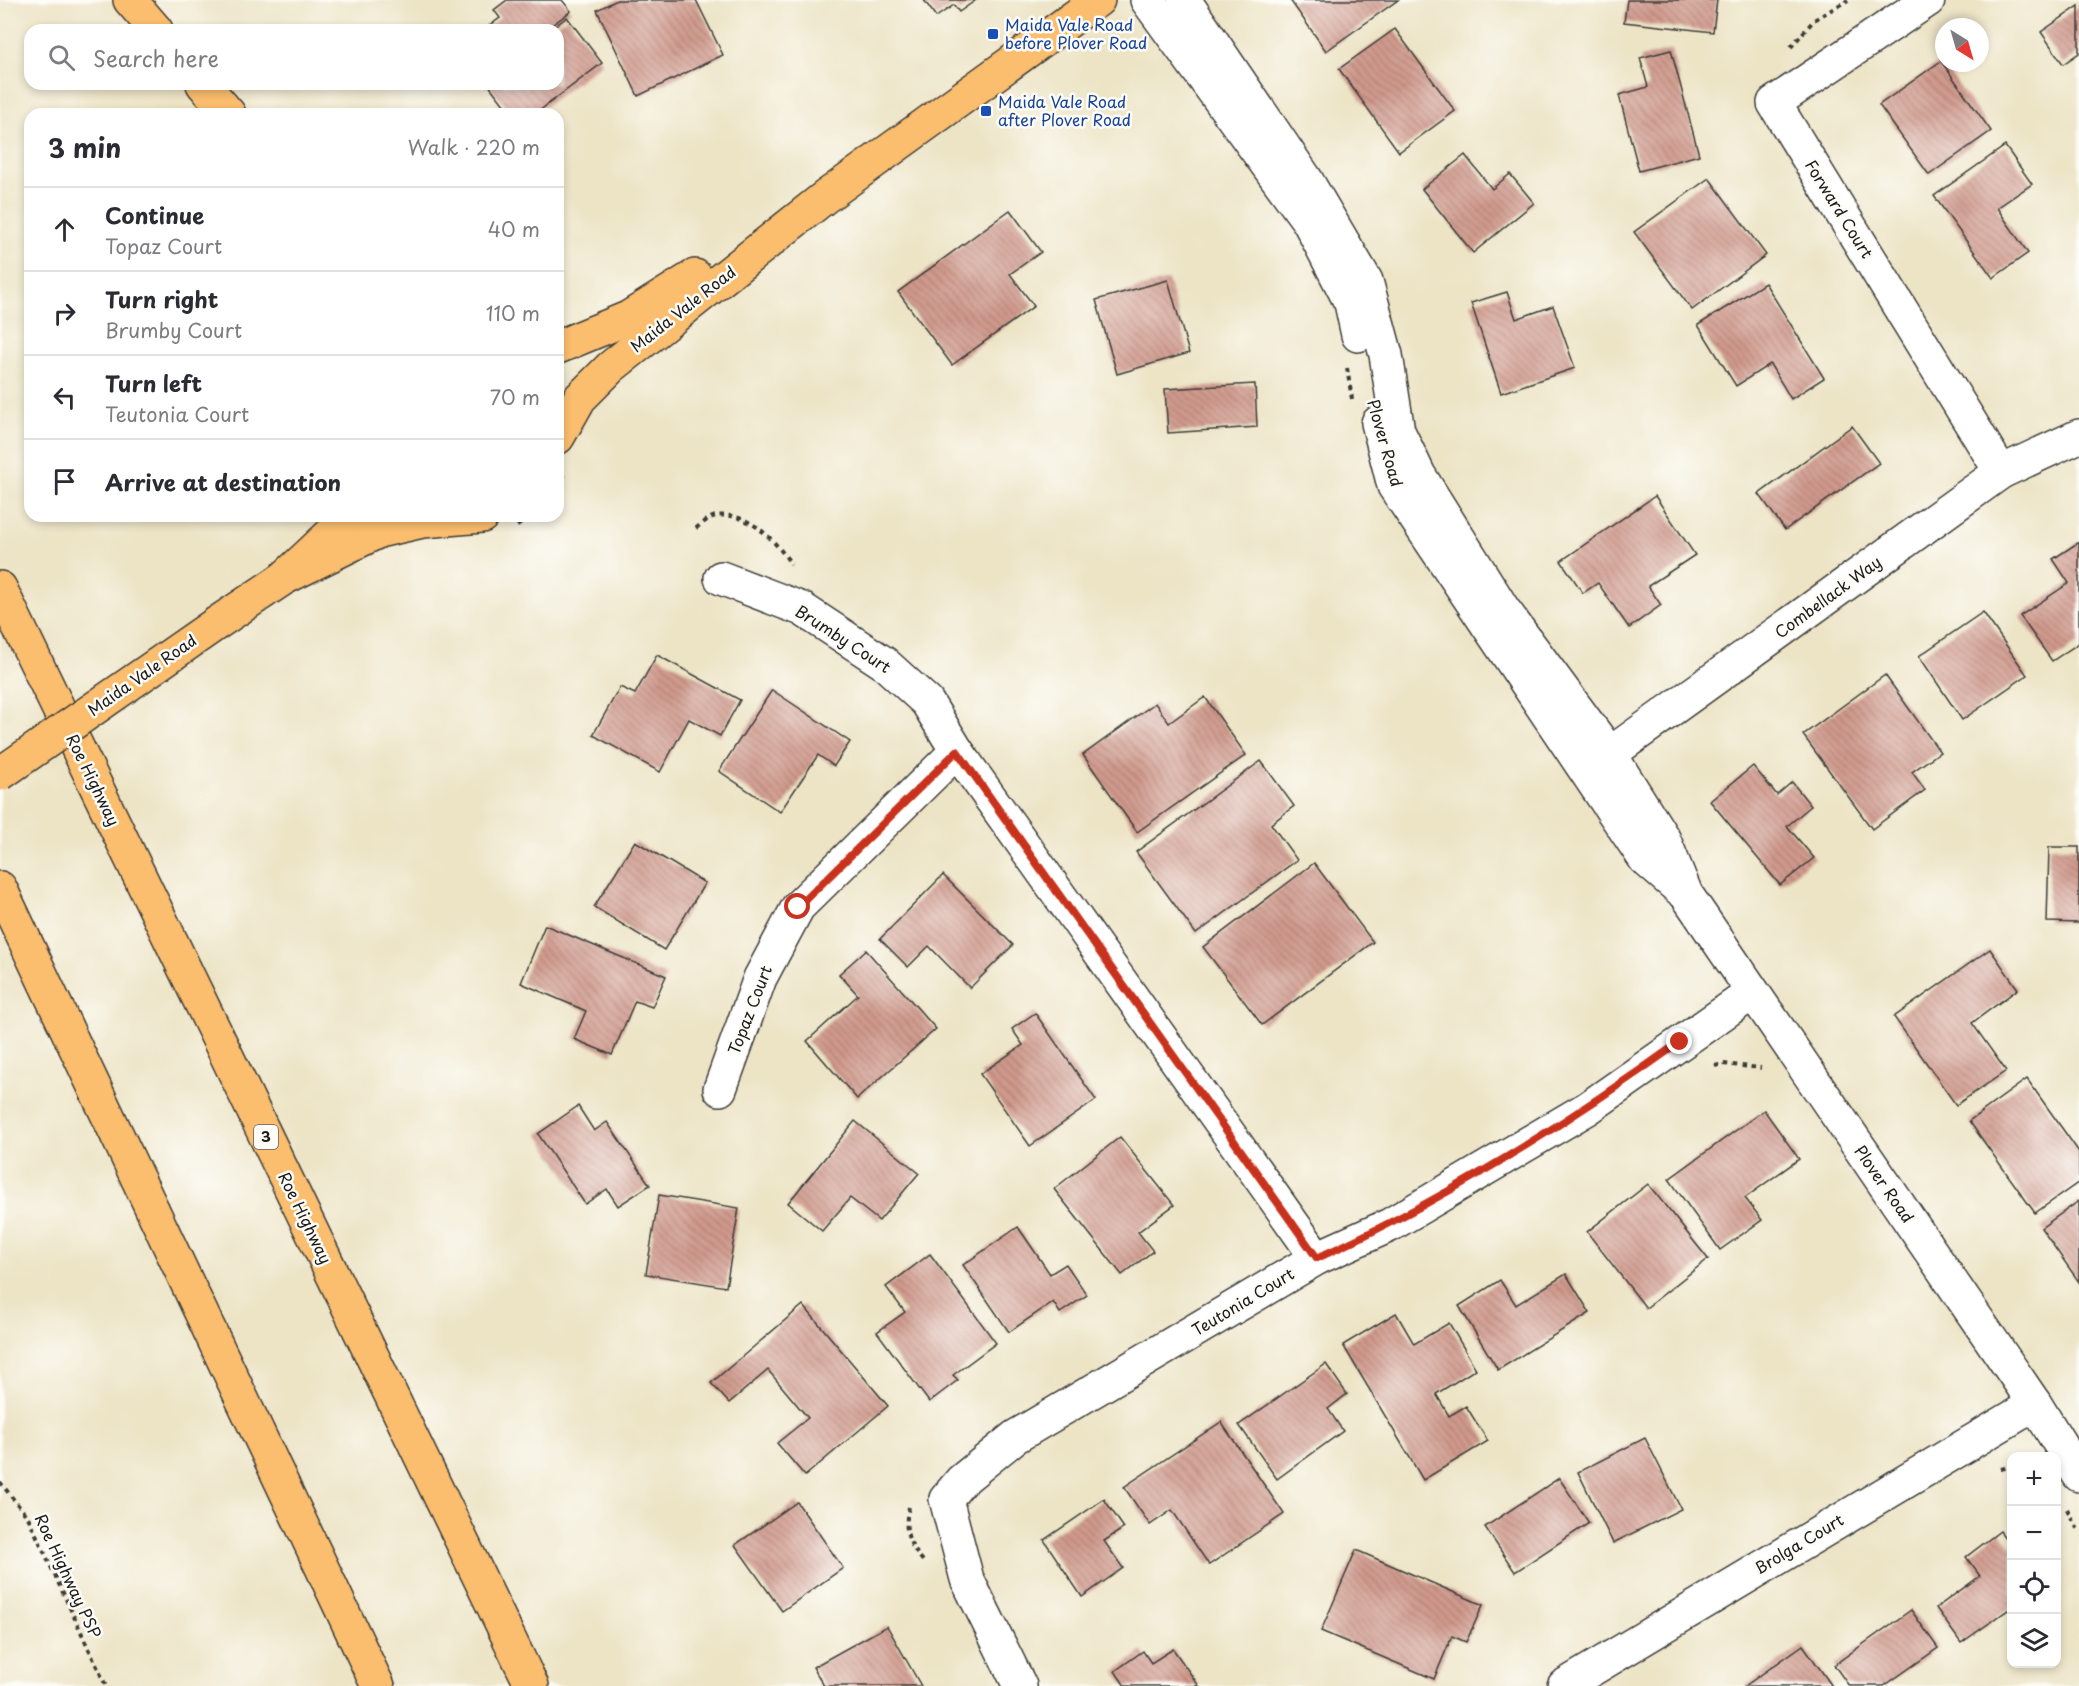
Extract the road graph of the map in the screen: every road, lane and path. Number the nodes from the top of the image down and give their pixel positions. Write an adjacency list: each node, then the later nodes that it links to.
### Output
1 (130, 0): 6 (main road)
2 (1098, 0): 9 (main road, Maida Vale Road)
3 (1147, 0): 22 (street, Plover Road)
4 (1184, 0): 22 (street, Plover Road)
5 (1928, 0): 13 (street, Forward Court)
6 (151, 24)
7 (208, 90): 8 (main road)
8 (224, 108)
9 (825, 197): 10 (main road, Maida Vale Road); 11 (main road, Maida Vale Road)
10 (564, 345)
11 (564, 426)
12 (2079, 436): 13 (street, Combellack Way)
13 (2001, 472): 22 (street, Combellack Way)
14 (344, 522): 18 (main road, Maida Vale Road)
15 (419, 522): 18 (main road, Maida Vale Road)
16 (696, 528): 17 (path)
17 (794, 568)
18 (284, 578): 23 (main road, Maida Vale Road, bridge)
19 (721, 578): 21 (street, Brumby Court)
20 (0, 588): 33 (main road, Roe Highway / 3)
21 (957, 751): 26 (street, Topaz Court); 27 (street, Brumby Court)
22 (1598, 763): 25 (street, Plover Road)
23 (0, 774)
24 (0, 888): 32 (main road)
25 (1752, 993): 27 (street, Teutonia Court); 28 (street, Plover Road)
26 (720, 1089)
27 (1317, 1258): 34 (street, Teutonia Court)
28 (2035, 1404): 29 (street, Plover Road); 35 (street, Brolga Court)
29 (2079, 1475)
30 (0, 1482): 31 (path, Roe Highway PSP)
31 (106, 1686)
32 (378, 1686)
33 (532, 1686)
34 (1020, 1686)
35 (1564, 1686)

